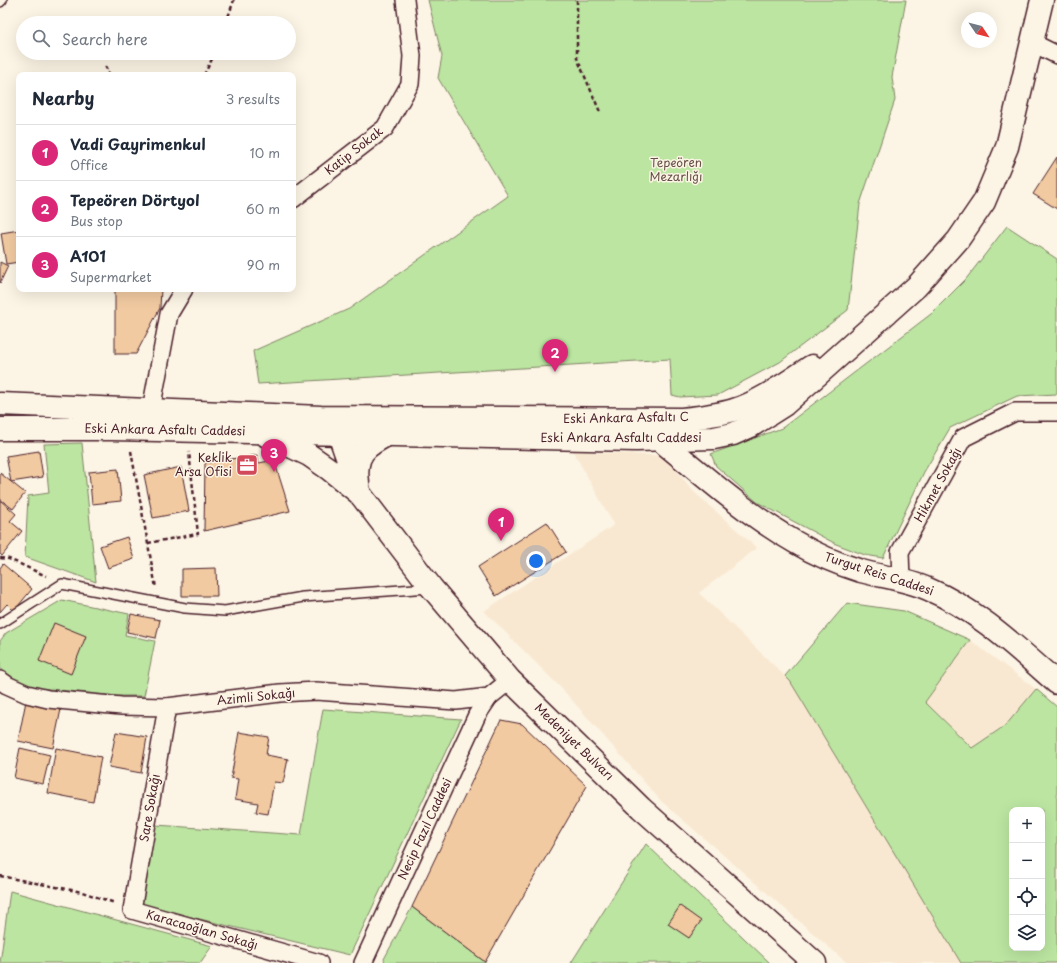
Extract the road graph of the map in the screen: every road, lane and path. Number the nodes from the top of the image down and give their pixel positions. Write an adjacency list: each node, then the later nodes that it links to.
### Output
1 (234, 0): 5 (path)
2 (405, 0): 13 (street, Katip Sokak)
3 (577, 0): 12 (path)
4 (1042, 0): 6 (main road, Eski Ankara Asfaltı Caddesi)
5 (228, 16)
6 (1033, 44): 7 (street); 15 (main road, Eski Ankara Asfaltı Caddesi)
7 (1057, 55)
8 (212, 60): 11 (path)
9 (105, 66): 10 (path)
10 (108, 72)
11 (206, 72)
12 (600, 112)
13 (296, 197)
14 (182, 292): 17 (street)
15 (870, 329): 19 (main road, Eski Ankara Asfaltı C); 26 (main road, Eski Ankara Asfaltı Caddesi)
16 (0, 404): 17 (main road, Eski Ankara Asfaltı Caddesi)
17 (151, 410): 20 (main road, Eski Ankara Asfaltı Caddesi)
18 (1057, 412): 30 (street, Hikmet Sokağı)
19 (406, 418): 20 (main road, Eski Ankara Asfaltı Caddesi)
20 (336, 425): 24 (main road, Eski Ankara Asfaltı Caddesi); 25 (main road, Eski Ankara Asfaltı Caddesi); 27 (main road, Medeniyet Bulvarı)
21 (0, 429): 22 (main road, Eski Ankara Asfaltı Caddesi)
22 (127, 429): 23 (main road, Eski Ankara Asfaltı Caddesi); 28 (path)
23 (186, 430): 24 (main road, Eski Ankara Asfaltı Caddesi); 28 (path)
24 (255, 432): 27 (main road, Medeniyet Bulvarı)
25 (389, 434): 26 (main road, Eski Ankara Asfaltı Caddesi); 27 (main road)
26 (660, 440): 30 (main road, Turgut Reis Caddesi)
27 (360, 494): 32 (main road, Medeniyet Bulvarı)
28 (148, 543): 33 (path)
29 (0, 558): 31 (path)
30 (901, 580): 37 (main road, Turgut Reis Caddesi)
31 (62, 584): 33 (lane); 34 (lane)
32 (432, 587): 33 (lane); 36 (main road, Medeniyet Bulvarı)
33 (159, 603)
34 (0, 624)
35 (0, 680): 39 (street, Azimli Sokağı)
36 (510, 680): 38 (street); 44 (main road, Medeniyet Bulvarı)
37 (1057, 683)
38 (489, 697): 39 (street, Azimli Sokağı); 43 (street, Necip Fazıl Caddesi)
39 (167, 707): 41 (street, Sare Sokağı)
40 (0, 876): 41 (path)
41 (132, 910): 42 (street, Karacaoğlan Sokağı)
42 (318, 963)
43 (363, 963)
44 (815, 963)

